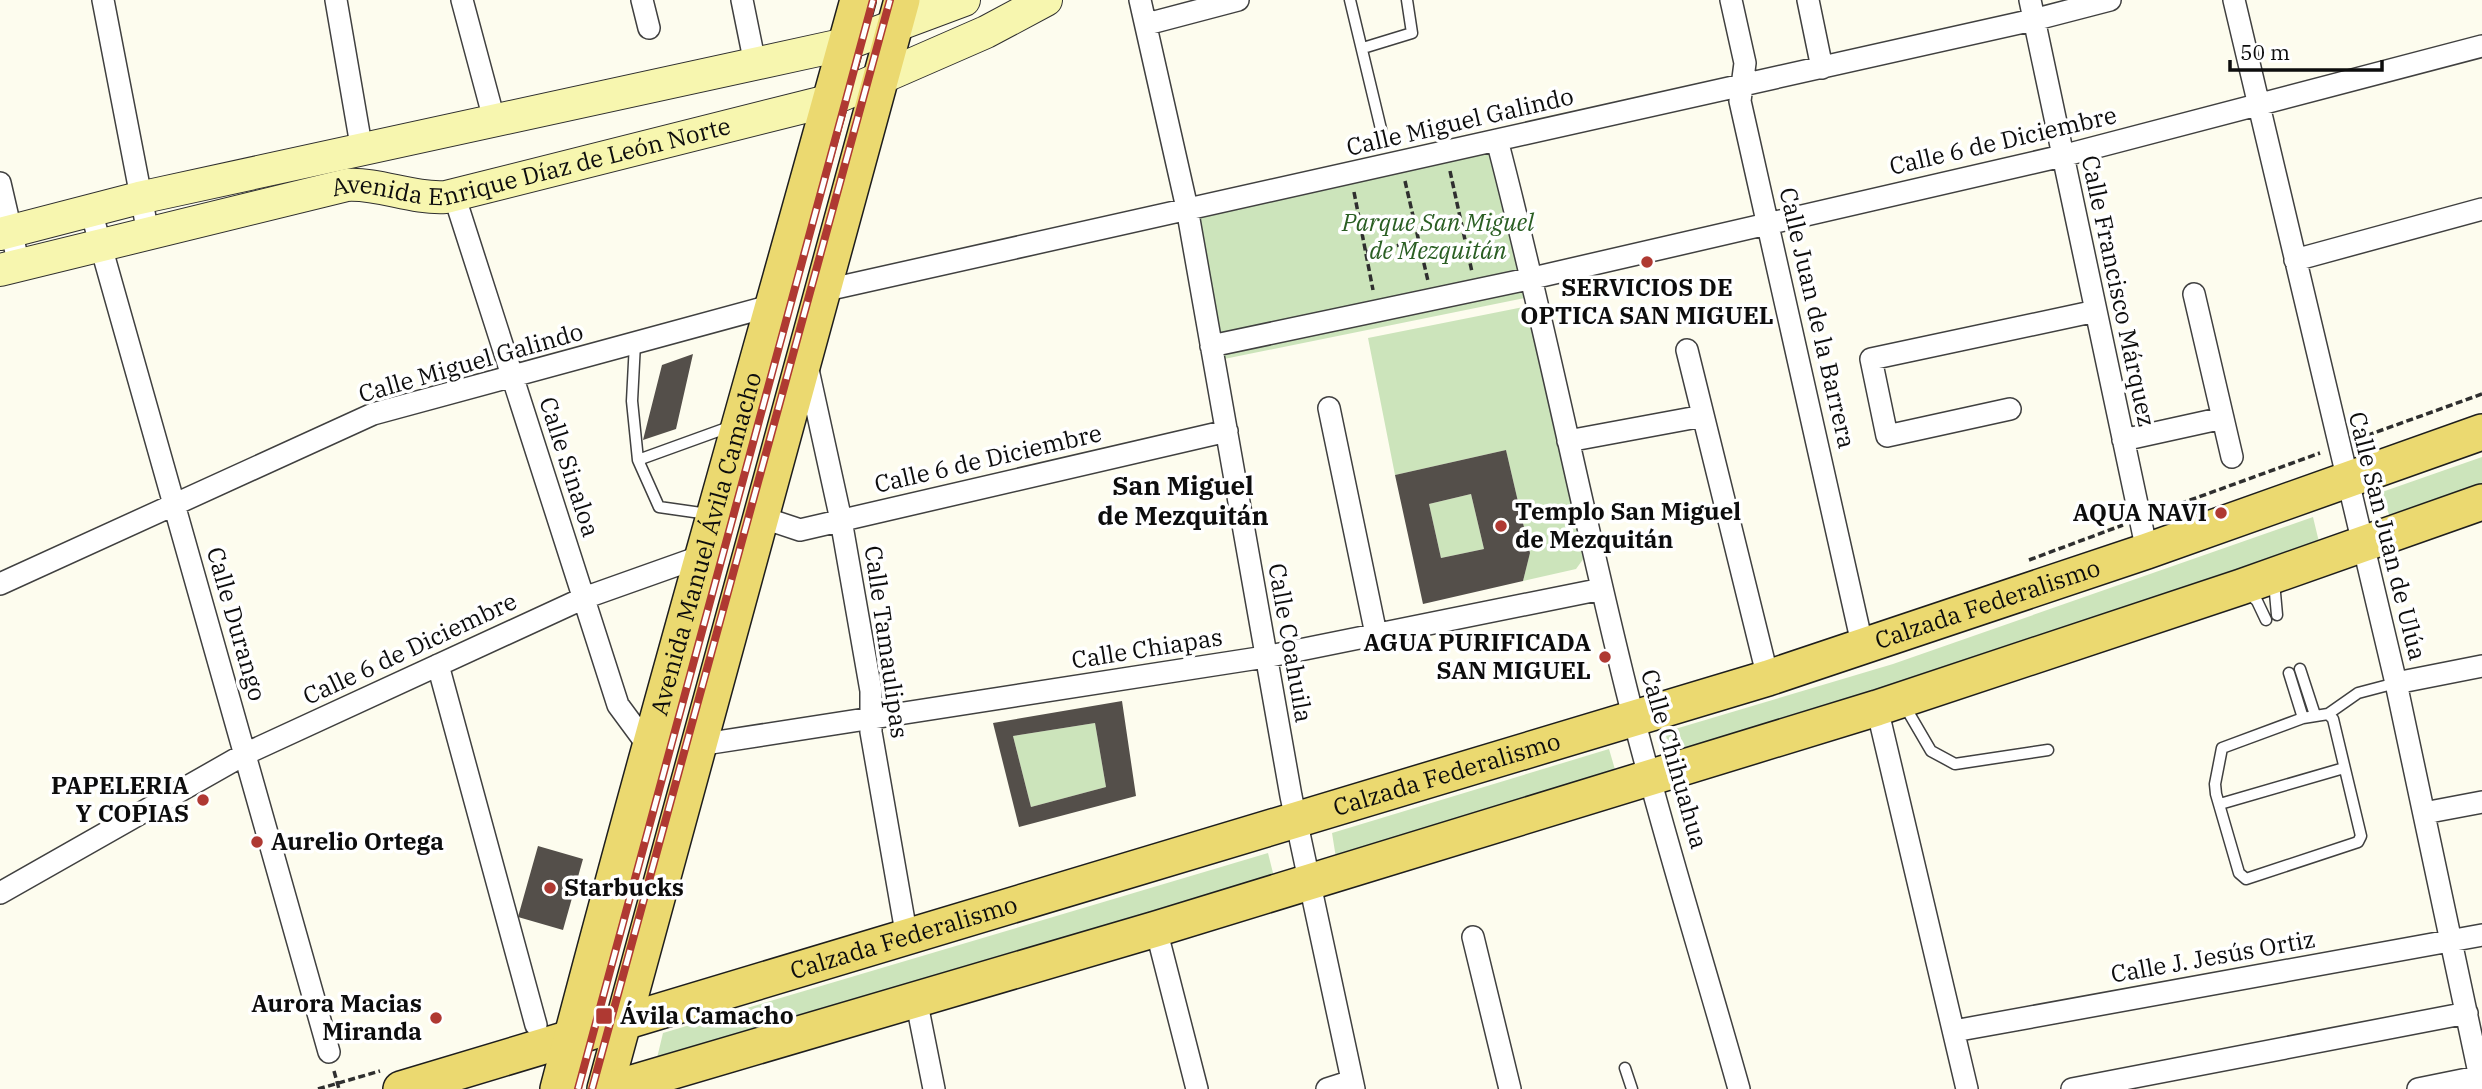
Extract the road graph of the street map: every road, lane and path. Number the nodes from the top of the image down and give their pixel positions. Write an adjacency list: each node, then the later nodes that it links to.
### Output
1 (103, 0): 40 (street)
2 (336, 0): 33 (street)
3 (462, 0): 30 (street)
4 (642, 0): 20 (street)
5 (742, 0): 24 (street)
6 (858, 0): 21 (main road, Avenida Manuel Ávila Camacho)
7 (964, 0): 18 (main road, Avenida Enrique Díaz de León Norte)
8 (1046, 0): 26 (main road, Avenida Enrique Díaz de León Norte)
9 (1140, 0): 19 (street, Calle Coahuila)
10 (1238, 0): 19 (street)
11 (1350, 0): 23 (lane)
12 (1407, 0): 23 (lane)
13 (1731, 0): 27 (street, Calle Juan de la Barrera)
14 (1808, 0): 25 (street)
15 (2110, 0): 17 (street, Calle Miguel Galindo)
16 (2234, 0): 29 (street, Calle San Juan de Ulúa)
17 (2031, 10): 25 (street, Calle Miguel Galindo); 34 (street, Calle Francisco Márquez)
18 (898, 14): 21 (main road, Avenida Enrique Díaz de León Norte); 26 (main road, Avenida Manuel Ávila Camacho)
19 (1147, 24): 41 (street, Calle Coahuila)
20 (649, 28)
21 (846, 44): 24 (main road, Avenida Enrique Díaz de León Norte); 28 (main road, Avenida Manuel Ávila Camacho)
22 (2482, 46): 29 (street, Calle 6 de Diciembre)
23 (1363, 48): 31 (lane)
24 (755, 64): 30 (main road, Avenida Enrique Díaz de León Norte)
25 (1822, 68): 27 (street, Calle Miguel Galindo)
26 (878, 79): 28 (main road, Avenida Enrique Díaz de León Norte); 56 (main road, Avenida Manuel Ávila Camacho)
27 (1742, 85): 32 (street, Calle Miguel Galindo); 44 (street, Calle Juan de la Barrera)
28 (828, 101): 39 (main road, Avenida Enrique Díaz de León Norte); 59 (main road, Avenida Manuel Ávila Camacho)
29 (2259, 106): 34 (street, Calle 6 de Diciembre); 52 (street, Calle San Juan de Ulúa)
30 (495, 123): 33 (main road, Avenida Enrique Díaz de León Norte)
31 (1381, 129)
32 (1497, 140): 41 (street, Calle Miguel Galindo); 54 (street, Calle Chihuahua)
33 (362, 151): 40 (main road, Avenida Enrique Díaz de León Norte)
34 (2062, 156): 44 (street, Calle 6 de Diciembre); 61 (street, Calle Francisco Márquez)
35 (1450, 171): 46 (path)
36 (1405, 181): 49 (path)
37 (0, 183): 47 (street)
38 (1354, 192): 51 (path)
39 (454, 195): 48 (main road, Avenida Enrique Díaz de León Norte); 66 (street, Calle Sinaloa)
40 (139, 198): 43 (main road, Avenida Enrique Díaz de León Norte); 48 (street)
41 (1187, 208): 56 (street, Calle Miguel Galindo); 63 (street, Calle Coahuila)
42 (2482, 209): 52 (street)
43 (91, 211): 47 (main road, Avenida Enrique Díaz de León Norte); 50 (street, Calle Durango)
44 (1769, 221): 54 (street, Calle 6 de Diciembre); 100 (street, Calle Juan de la Barrera)
45 (1502, 223): 46 (path)
46 (1463, 231): 55 (path)
47 (6, 232): 53 (street)
48 (148, 233): 50 (main road, Avenida Enrique Díaz de León Norte)
49 (1419, 241): 51 (path); 58 (path)
50 (101, 245): 53 (main road, Avenida Enrique Díaz de León Norte); 82 (street, Calle Durango)
51 (1366, 253): 60 (path)
52 (2295, 260): 77 (street, Calle San Juan de Ulúa)
53 (10, 268)
54 (1533, 278): 55 (street, Calle 6 de Diciembre); 76 (street, Calle Chihuahua)
55 (1475, 290): 58 (street, Calle 6 de Diciembre)
56 (821, 292): 65 (main road, Avenida Manuel Ávila Camacho)
57 (2193, 294): 71 (street)
58 (1432, 299): 60 (street, Calle 6 de Diciembre)
59 (774, 305): 62 (street, Calle Miguel Galindo); 72 (main road, Avenida Manuel Ávila Camacho)
60 (1377, 311): 63 (street, Calle 6 de Diciembre)
61 (2095, 311): 69 (street, Calle Juan de la Barrera); 75 (street, Calle Francisco Márquez)
62 (635, 343): 66 (street, Calle Miguel Galindo); 79 (lane)
63 (1211, 346): 73 (street, Calle Coahuila)
64 (1687, 350): 70 (street)
65 (804, 355): 84 (main road, Avenida Manuel Ávila Camacho); 85 (street, Calle Tamaulipas)
66 (512, 377): 82 (street, Calle Miguel Galindo); 95 (street, Calle Sinaloa)
67 (2482, 394): 77 (path)
68 (1329, 408): 99 (street)
69 (2010, 409)
70 (1703, 416): 76 (street); 104 (street)
71 (2222, 418): 75 (street); 78 (street)
72 (741, 423): 79 (lane); 83 (main road, Avenida Manuel Ávila Camacho)
73 (1227, 431): 85 (street, Calle 6 de Diciembre); 101 (street, Calle Coahuila)
74 (2482, 432): 80 (main road, Calzada Federalismo)
75 (2123, 440): 86 (street, Calle Francisco Márquez)
76 (1568, 441): 93 (street, Calle Chihuahua)
77 (2338, 446): 80 (street, Calle San Juan de Ulúa); 86 (path)
78 (2232, 457)
79 (638, 460): 83 (lane)
80 (2347, 481): 86 (main road, Calzada Federalismo); 87 (street, Calle San Juan de Ulúa)
81 (2482, 502): 87 (main road)
82 (175, 505): 91 (street, Calle Miguel Galindo); 115 (street, Calle Durango)
83 (715, 515): 88 (main road, Avenida Manuel Ávila Camacho)
84 (761, 517): 85 (street, Calle 6 de Diciembre); 96 (main road, Avenida Manuel Ávila Camacho)
85 (841, 520): 109 (street, Calle Tamaulipas)
86 (2143, 535): 89 (path); 100 (main road, Calzada Federalismo)
87 (2362, 544): 90 (main road); 105 (street, Calle San Juan de Ulúa)
88 (705, 555): 94 (main road, Avenida Manuel Ávila Camacho); 95 (street, Calle 6 de Diciembre)
89 (2024, 561)
90 (2274, 575): 92 (main road); 97 (lane)
91 (0, 584)
92 (2241, 587): 98 (lane); 106 (main road)
93 (1602, 589): 99 (street, Calle Chiapas); 111 (street, Calle Chihuahua)
94 (694, 597): 96 (main road); 113 (main road, Avenida Manuel Ávila Camacho)
95 (583, 598): 102 (street, Calle 6 de Diciembre); 113 (street, Calle Sinaloa)
96 (736, 605): 112 (main road, Avenida Manuel Ávila Camacho)
97 (2277, 615)
98 (2266, 620)
99 (1377, 634): 101 (street, Calle Chiapas)
100 (1863, 648): 104 (main road, Calzada Federalismo)
101 (1265, 657): 109 (street, Calle Chiapas); 121 (street, Calle Coahuila)
102 (438, 666): 115 (street, Calle 6 de Diciembre); 132 (street)
103 (2482, 666): 105 (street)
104 (1768, 678): 111 (main road, Calzada Federalismo)
105 (2396, 683): 107 (lane); 120 (street, Calle San Juan de Ulúa)
106 (1889, 704): 114 (lane); 117 (main road); 133 (street)
107 (2328, 714): 108 (lane); 116 (lane)
108 (2315, 715): 110 (lane); 110 (lane)
109 (873, 718): 112 (street, Calle Chiapas); 127 (street, Calle Tamaulipas)
110 (2303, 718): 119 (lane)
111 (1634, 720): 117 (street, Calle Chihuahua); 121 (main road, Calzada Federalismo)
112 (698, 745): 131 (main road, Avenida Manuel Ávila Camacho)
113 (649, 747): 134 (main road, Avenida Manuel Ávila Camacho)
114 (2049, 751)
115 (246, 754): 123 (street, Calle 6 de Diciembre); 135 (street, Calle Durango)
116 (2344, 768): 119 (lane); 119 (lane)
117 (1651, 778): 122 (main road); 149 (street, Calle Chihuahua)
118 (2482, 802): 120 (street)
119 (2220, 804)
120 (2424, 813): 128 (street, Calle San Juan de Ulúa)
121 (1296, 822): 122 (street, Calle Coahuila); 127 (main road, Calzada Federalismo)
122 (1309, 882): 124 (main road); 138 (street, Calle Coahuila)
123 (0, 894)
124 (1156, 929): 129 (main road); 145 (street)
125 (2482, 935): 128 (street, Calle J. Jesús Ortiz)
126 (1473, 937): 147 (street)
127 (907, 938): 131 (main road, Calzada Federalismo)
128 (2451, 941): 130 (street, Calle San Juan de Ulúa); 133 (street, Calle J. Jesús Ortiz)
129 (916, 999): 143 (main road); 144 (street)
130 (2467, 1013): 137 (street, Calle San Juan de Ulúa); 139 (street)
131 (623, 1023): 134 (main road, Calzada Federalismo); 142 (main road, Avenida Manuel Ávila Camacho)
132 (536, 1025)
133 (1954, 1031): 150 (street)
134 (571, 1039): 140 (main road, Calzada Federalismo); 141 (main road, Avenida Manuel Ávila Camacho)
135 (329, 1052)
136 (1625, 1068): 148 (lane)
137 (2481, 1080): 152 (street)
138 (1353, 1085): 146 (street)
139 (2115, 1085): 151 (street)
140 (401, 1089)
141 (558, 1089)
142 (605, 1089)
143 (612, 1089)
144 (934, 1089)
145 (1197, 1089)
146 (1327, 1089)
147 (1510, 1089)
148 (1632, 1089)
149 (1739, 1089)
150 (1967, 1089)
151 (2072, 1089)
152 (2417, 1089)

